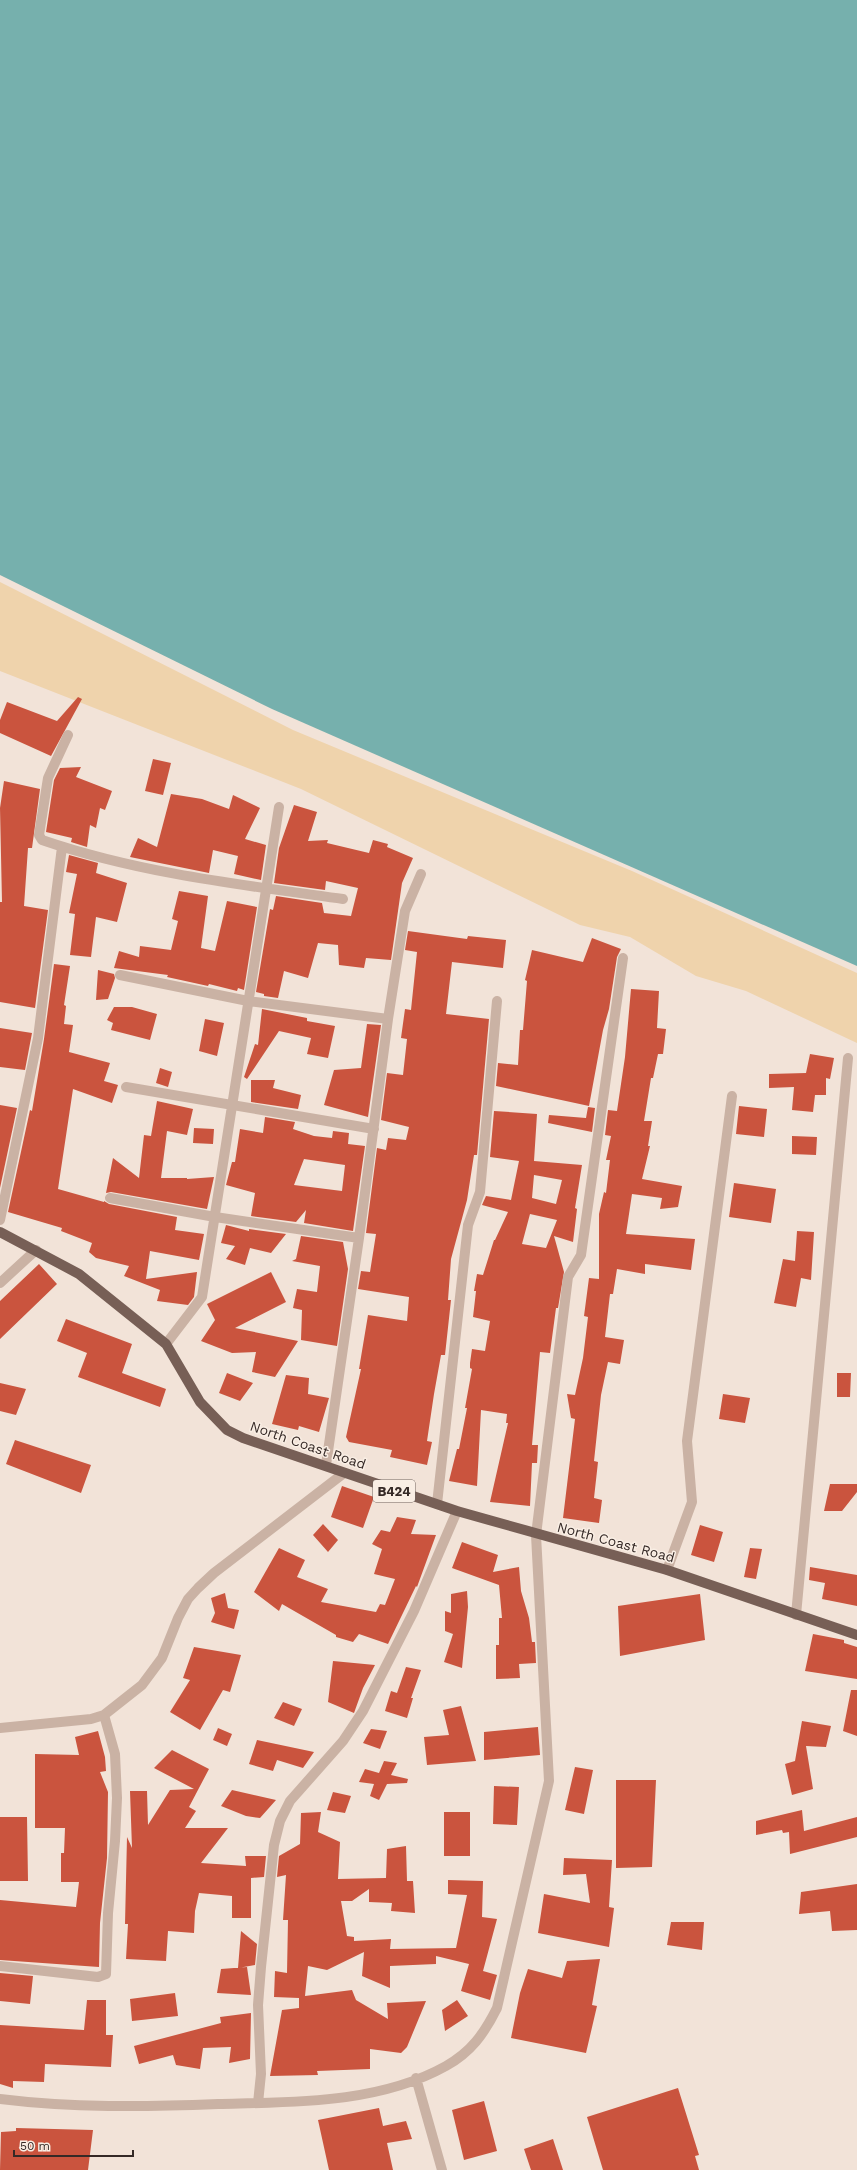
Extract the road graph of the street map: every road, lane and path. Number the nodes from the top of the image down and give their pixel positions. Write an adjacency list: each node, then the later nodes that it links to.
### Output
1 (68, 735): 3 (street)
2 (279, 808): 5 (street)
3 (62, 847): 5 (street); 19 (street)
4 (421, 874): 11 (street)
5 (266, 889): 6 (street); 9 (street)
6 (343, 900)
7 (623, 958): 29 (street)
8 (120, 975): 9 (street)
9 (248, 1001): 11 (street); 15 (street)
10 (497, 1001): 27 (street)
11 (388, 1019): 16 (street)
12 (848, 1058): 31 (street)
13 (126, 1087): 15 (street)
14 (732, 1096): 30 (street)
15 (232, 1105): 16 (street); 18 (street)
16 (374, 1129): 21 (street)
17 (110, 1198): 18 (street)
18 (215, 1217): 21 (street); 24 (street)
19 (0, 1220)
20 (0, 1232): 22 (main road, North Coast Road / B424)
21 (359, 1238): 25 (street)
22 (36, 1250): 23 (street); 24 (main road, North Coast Road / B424)
23 (0, 1283)
24 (166, 1344): 25 (main road, North Coast Road / B424)
25 (326, 1465): 26 (main road, North Coast Road / B424)
26 (344, 1473): 27 (main road, North Coast Road / B424); 33 (street)
27 (437, 1504): 28 (main road, North Coast Road / B424)
28 (457, 1511): 29 (main road, North Coast Road / B424); 38 (street)
29 (536, 1535): 30 (main road, North Coast Road / B424); 36 (street)
30 (667, 1570): 31 (main road, North Coast Road / B424)
31 (796, 1615): 32 (main road, North Coast Road / B424)
32 (857, 1635)
33 (104, 1715): 34 (street); 35 (street)
34 (0, 1728)
35 (0, 1966)
36 (416, 2078): 38 (street); 39 (street)
37 (0, 2099): 38 (street)
38 (258, 2103)
39 (442, 2170)

